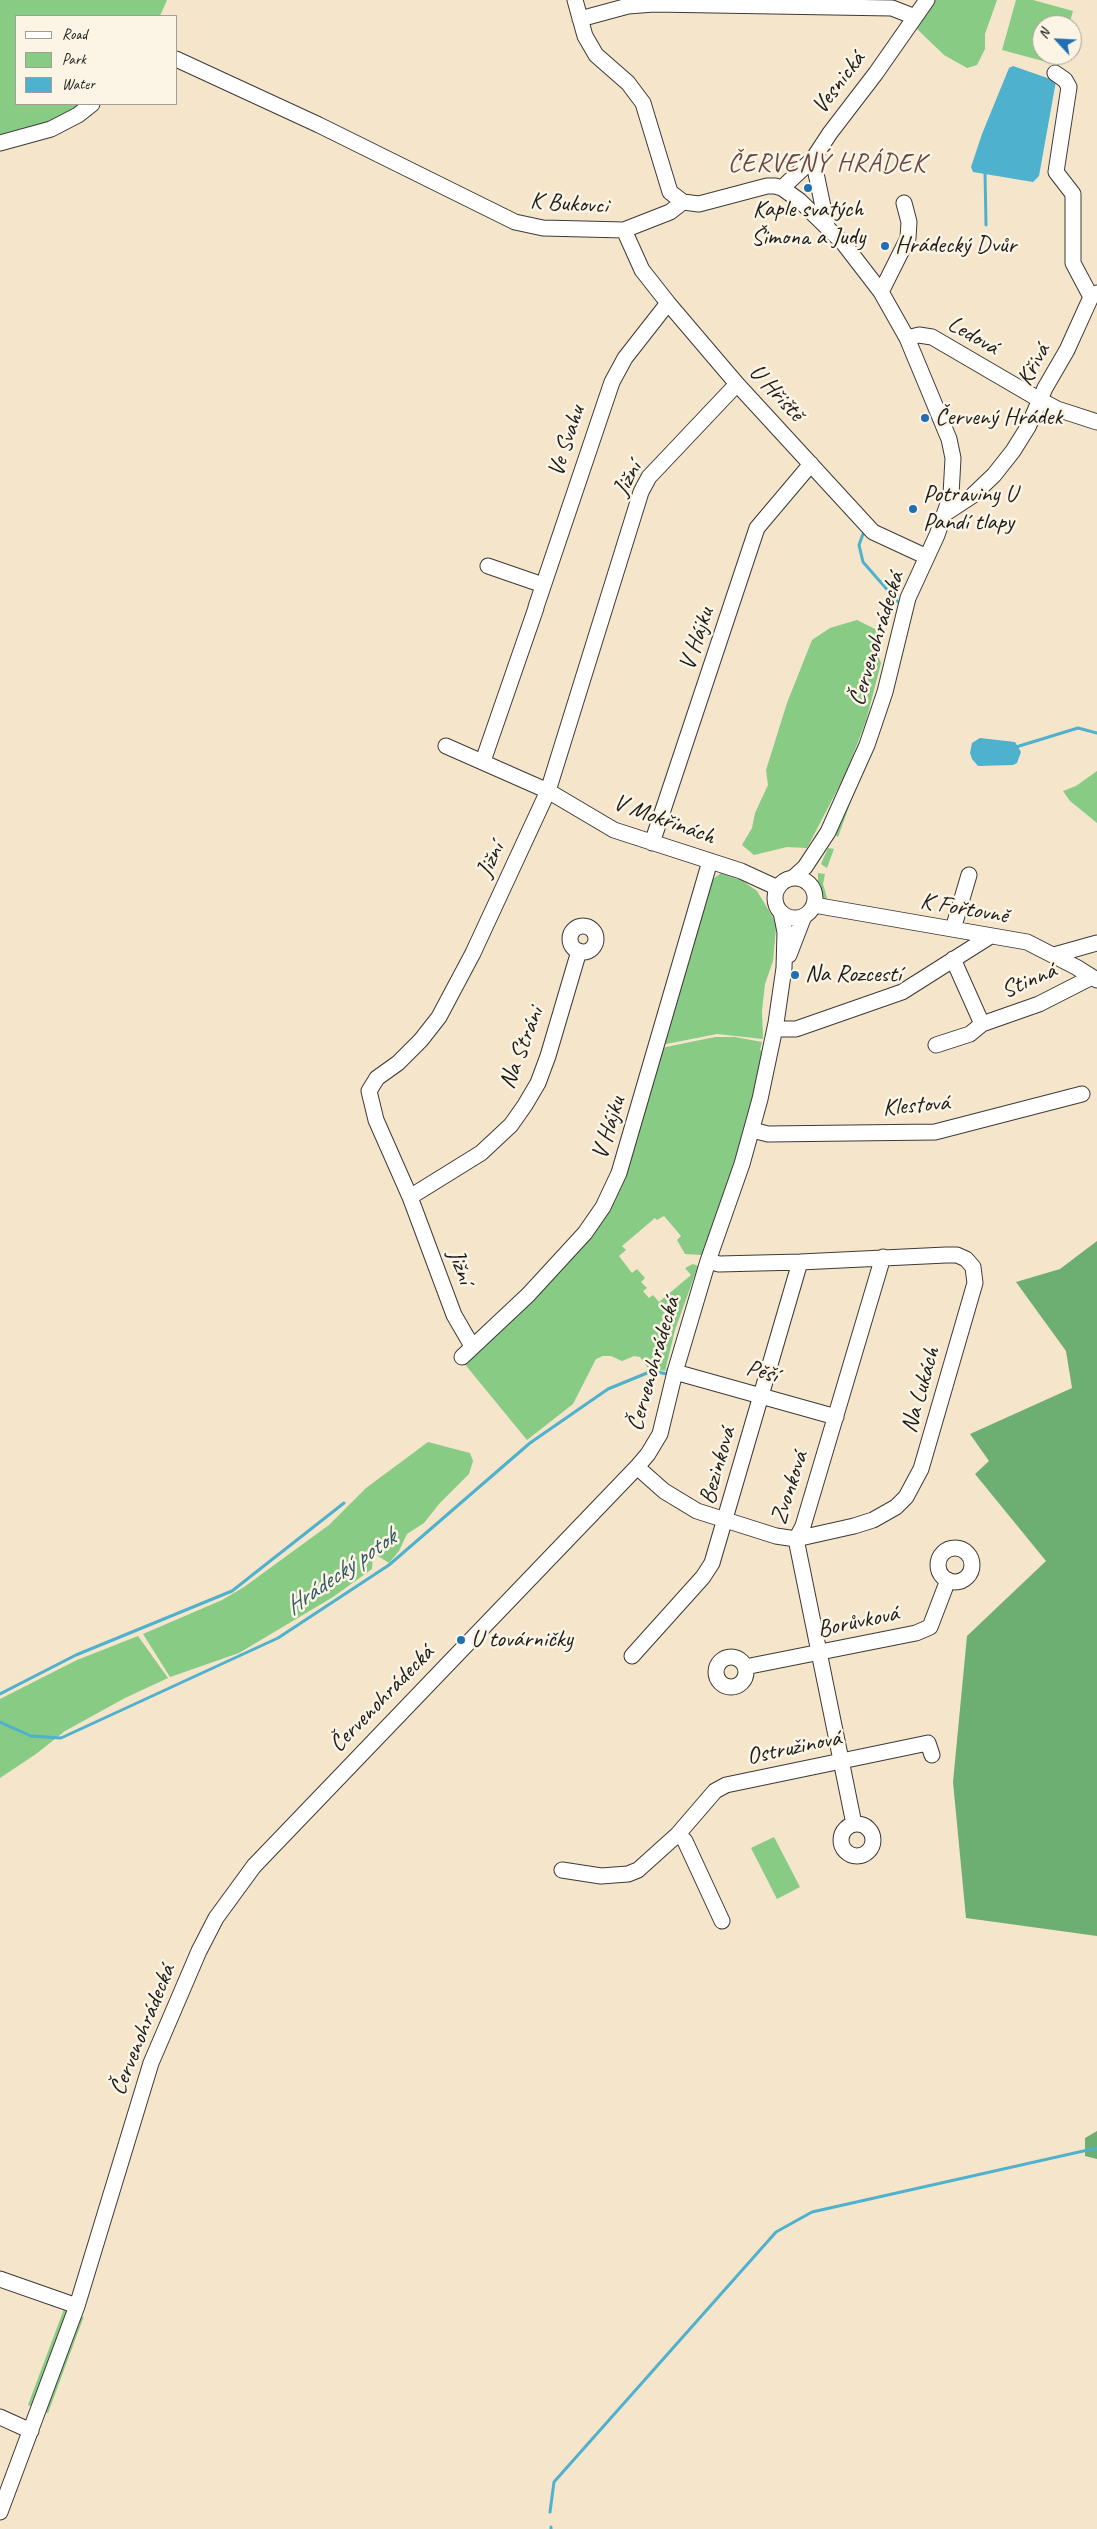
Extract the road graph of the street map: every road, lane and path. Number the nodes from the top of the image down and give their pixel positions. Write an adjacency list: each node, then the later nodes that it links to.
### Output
1 (575, 0): 4 (street)
2 (927, 0): 3 (street, Vesnická)
3 (915, 18): 4 (street); 9 (street, Vesnická)
4 (580, 19): 11 (street)
5 (178, 60): 14 (street, K Bukovci)
6 (1055, 73): 16 (street, Křivá)
7 (91, 105): 8 (street)
8 (0, 143)
9 (813, 159): 10 (street, Vesnická); 13 (street)
10 (782, 188): 11 (street); 13 (street, Červenohrádecká)
11 (683, 202): 14 (street, K Bukovci)
12 (904, 203): 15 (street)
13 (827, 226): 15 (street, Červenohrádecká)
14 (624, 230): 17 (street, U Hřiště)
15 (881, 292): 18 (street, Červenohrádecká)
16 (1094, 295): 20 (street, Křivá)
17 (668, 303): 19 (street, U Hřiště); 26 (street, Ve Svahu)
18 (907, 338): 20 (street, Ledová); 23 (street, Červenohrádecká)
19 (737, 384): 22 (street, U Hřiště); 29 (street, Jižní)
20 (1040, 400): 21 (street, Ledová); 23 (street, Křivá)
21 (1097, 422)
22 (811, 464): 24 (street, U Hřiště); 31 (street, V Hájku)
23 (946, 513): 24 (street, Červenohrádecká)
24 (926, 557): 30 (street, Červenohrádecká)
25 (488, 566): 26 (street)
26 (543, 585): 28 (street, Ve Svahu)
27 (446, 746): 28 (street, V Mokřinách)
28 (483, 761): 29 (street, V Mokřinách)
29 (548, 791): 31 (street, V Mokřinách); 52 (street, Jižní)
30 (828, 832): 34 (street, Červenohrádecká); 35 (street, Červenohrádecká)
31 (652, 844): 32 (street, V Mokřinách)
32 (710, 861): 36 (street, V Mokřinách); 56 (street, V Hájku)
33 (969, 876): 39 (street)
34 (793, 878): 35 (street); 36 (street)
35 (812, 886): 37 (street)
36 (778, 888): 38 (street)
37 (809, 910): 38 (street); 39 (street, K Fořtovně); 45 (street, Červenohrádecká)
38 (782, 912): 45 (street, Červenohrádecká)
39 (953, 929): 40 (street, K Fořtovně)
40 (989, 937): 43 (street, K Fořtovně); 44 (street)
41 (1097, 943): 43 (street)
42 (579, 951): 52 (street, Na Stráni)
43 (1054, 955): 46 (street, K Fořtovně)
44 (954, 959): 47 (street, Stinná); 48 (street)
45 (784, 968): 48 (street, Červenohrádecká)
46 (1095, 979): 47 (street, Stinná)
47 (982, 1024): 49 (street, Stinná)
48 (775, 1029): 51 (street, Červenohrádecká)
49 (936, 1045)
50 (1082, 1094): 51 (street, Klestová)
51 (752, 1130): 54 (street, Červenohrádecká)
52 (410, 1196): 56 (street, Jižní)
53 (883, 1257): 55 (street, Na Lukách); 59 (street, Zvonková); 62 (street, Na Lukách)
54 (708, 1261): 55 (street, Na Lukách); 57 (street, Červenohrádecká)
55 (800, 1262): 58 (street, Bezinková)
56 (467, 1352)
57 (675, 1372): 58 (street, Pěší); 60 (street, Červenohrádecká)
58 (762, 1395): 59 (street, Pěší); 61 (street, Bezinková)
59 (836, 1417): 62 (street, Zvonková)
60 (637, 1467): 61 (street, Na Lukách); 74 (street, Červenohrádecká)
61 (726, 1519): 62 (street, Na Lukách); 65 (street, Bezinková)
62 (796, 1539): 64 (street, Zvonková)
63 (948, 1580): 64 (street, Borůvková)
64 (819, 1653): 66 (street, Borůvková); 68 (street, Zvonková)
65 (632, 1656)
66 (745, 1667)
67 (932, 1754): 68 (street, Ostružinová)
68 (840, 1760): 69 (street, Zvonková); 70 (street, Ostružinová)
69 (854, 1824)
70 (678, 1834): 71 (street, Ostružinová); 72 (street)
71 (562, 1870)
72 (722, 1921)
73 (0, 2279): 74 (street)
74 (76, 2306): 76 (street, Červenohrádecká)
75 (0, 2417): 76 (street)
76 (31, 2430): 77 (street, Červenohrádecká)
77 (0, 2512)

